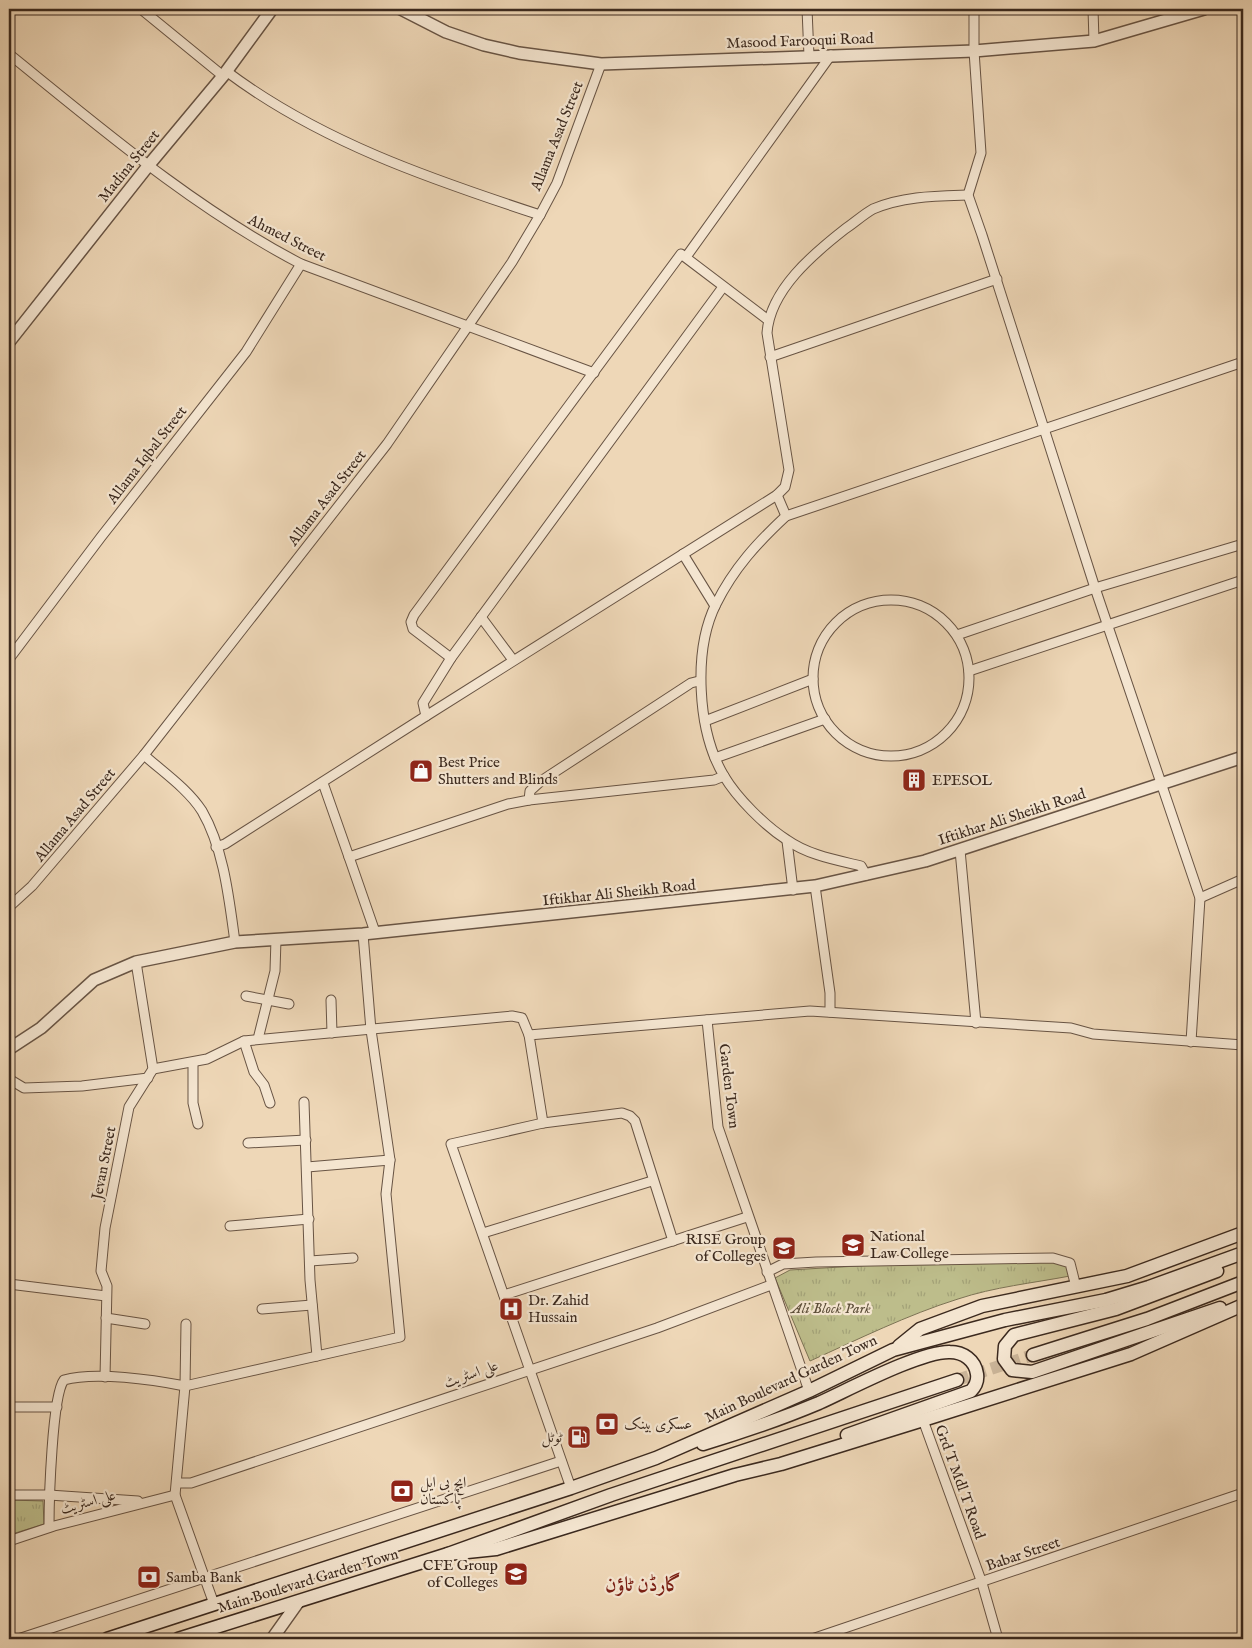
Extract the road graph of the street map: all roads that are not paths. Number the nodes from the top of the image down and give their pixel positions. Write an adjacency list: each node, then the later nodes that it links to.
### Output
1 (141, 9): 14 (street)
2 (272, 9): 14 (street, Madina Street)
3 (401, 9): 13 (street, Masood Farooqui Road)
4 (807, 9): 12 (street)
5 (974, 9): 9 (street)
6 (1094, 9): 8 (street)
7 (1204, 9): 8 (street, Masood Farooqui Road)
8 (1094, 41): 9 (street, Masood Farooqui Road)
9 (974, 51): 11 (street, Masood Farooqui Road); 16 (street)
10 (9, 54): 15 (street, Ahmed Street)
11 (831, 55): 12 (street, Masood Farooqui Road); 18 (street)
12 (809, 56): 13 (street, Masood Farooqui Road)
13 (601, 64): 17 (street, Allama Asad Street)
14 (225, 74): 15 (street, Madina Street); 17 (street)
15 (148, 166): 19 (street, Ahmed Street); 24 (street, Madina Street)
16 (968, 195): 20 (street); 22 (street)
17 (540, 215): 23 (street, Allama Asad Street)
18 (686, 257): 21 (street); 27 (street)
19 (301, 264): 23 (street, Ahmed Street); 40 (street, Allama Iqbal Street)
20 (996, 279): 25 (street); 28 (street)
21 (723, 287): 22 (street); 36 (street)
22 (768, 320): 25 (street)
23 (467, 325): 27 (street, Ahmed Street); 48 (street, Allama Asad Street)
24 (9, 342)
25 (770, 357): 29 (street)
26 (1243, 362): 28 (street)
27 (594, 373): 39 (street)
28 (1044, 429): 30 (street); 34 (street)
29 (777, 495): 30 (street); 32 (street)
30 (786, 516): 35 (street)
31 (1243, 544): 34 (street)
32 (683, 554): 35 (street); 41 (street)
33 (1243, 580): 37 (street)
34 (1095, 588): 37 (street); 38 (street)
35 (715, 606): 44 (street)
36 (481, 617): 39 (street); 41 (street)
37 (1106, 624): 42 (street); 53 (street)
38 (957, 635): 42 (street); 43 (street)
39 (451, 658): 45 (street)
40 (9, 659)
41 (513, 660): 45 (street)
42 (969, 671): 46 (street)
43 (813, 679): 46 (street); 47 (street)
44 (700, 681): 47 (street); 54 (street)
45 (426, 716): 52 (street)
46 (825, 719): 50 (street)
47 (705, 721): 50 (street)
48 (144, 755): 56 (street); 64 (street, Allama Asad Street)
49 (1243, 757): 53 (street, Iftikhar Ali Sheikh Road)
50 (716, 758): 51 (street)
51 (724, 776): 54 (street); 55 (street)
52 (323, 783): 56 (street); 58 (street)
53 (1160, 784): 57 (street, Iftikhar Ali Sheikh Road); 63 (street)
54 (529, 800): 58 (street)
55 (787, 841): 59 (street); 62 (street)
56 (216, 847): 68 (street)
57 (960, 850): 59 (street, Iftikhar Ali Sheikh Road); 76 (street)
58 (349, 857): 65 (street)
59 (866, 875): 61 (street, Iftikhar Ali Sheikh Road)
60 (1243, 879): 63 (street)
61 (815, 886): 62 (street, Iftikhar Ali Sheikh Road); 74 (street)
62 (793, 890): 65 (street, Iftikhar Ali Sheikh Road)
63 (1200, 898): 82 (street)
64 (9, 907)
65 (375, 932): 66 (street, Iftikhar Ali Sheikh Road)
66 (363, 934): 67 (street, Iftikhar Ali Sheikh Road); 77 (street)
67 (276, 939): 68 (street, Iftikhar Ali Sheikh Road); 72 (street)
68 (235, 942): 69 (street, Iftikhar Ali Sheikh Road)
69 (136, 962): 84 (street, Iftikhar Ali Sheikh Road); 86 (street)
70 (246, 996): 72 (street)
71 (331, 1000): 78 (street)
72 (267, 1001): 73 (street); 80 (street)
73 (290, 1004)
74 (830, 1012): 75 (street); 76 (street)
75 (707, 1020): 79 (street); 98 (street, Garden Town)
76 (976, 1023): 82 (street)
77 (371, 1030): 78 (street); 79 (street); 95 (street)
78 (332, 1033): 80 (street)
79 (529, 1035): 91 (street)
80 (258, 1039): 81 (street)
81 (244, 1041): 85 (street); 90 (street)
82 (1191, 1042): 83 (street)
83 (1243, 1045)
84 (9, 1049)
85 (193, 1062): 86 (street); 92 (street)
86 (153, 1069): 87 (street, Jevan Street)
87 (148, 1078): 88 (street); 114 (street, Jevan Street)
88 (9, 1079)
89 (304, 1102): 93 (street)
90 (270, 1103)
91 (543, 1123): 97 (street); 101 (street)
92 (198, 1124)
93 (306, 1140): 94 (street); 96 (street)
94 (248, 1143)
95 (390, 1160): 96 (street); 124 (street)
96 (307, 1166): 99 (street)
97 (652, 1181): 101 (street); 103 (street)
98 (748, 1217): 103 (street); 108 (street, Garden Town)
99 (309, 1219): 100 (street); 107 (street)
100 (230, 1226)
101 (483, 1233): 113 (street)
102 (1243, 1233): 112 (main road, Main Boulevard Garden Town)
103 (673, 1241): 113 (street)
104 (1243, 1253): 122 (main road, Main Boulevard Garden Town)
105 (353, 1258): 107 (street)
106 (1243, 1260): 115 (main road)
107 (310, 1261): 116 (street)
108 (767, 1272): 111 (street, Garden Town); 112 (street)
109 (1243, 1282): 123 (main road)
110 (9, 1284): 114 (street)
111 (771, 1285): 125 (street, علی اسٹریٹ); 129 (street, Garden Town)
112 (1076, 1287): 122 (main road, Main Boulevard Garden Town)
113 (504, 1295): 125 (street)
114 (106, 1296): 119 (street, Jevan Street)
115 (1243, 1299)
116 (312, 1305): 118 (street); 124 (street)
117 (1243, 1306): 132 (main road, Main Boulevard Garden Town)
118 (262, 1309)
119 (106, 1318): 120 (street); 126 (street, Jevan Street)
120 (145, 1324)
121 (186, 1324): 128 (street)
122 (893, 1350): 129 (main road, Main Boulevard Garden Town)
123 (1034, 1355)
124 (317, 1356): 128 (street)
125 (528, 1369): 134 (street); 136 (street, علی اسٹریٹ)
126 (105, 1377): 128 (street); 131 (street)
127 (957, 1380): 145 (main road, Main Boulevard Garden Town)
128 (185, 1386): 136 (street)
129 (809, 1391): 133 (main road, Main Boulevard Garden Town)
130 (11, 1407): 131 (street)
131 (57, 1407): 140 (street)
132 (923, 1420): 135 (main road, Main Boulevard Garden Town); 147 (street, Grd T Mdl T Road)
133 (656, 1458): 135 (main road); 137 (main road, Main Boulevard Garden Town)
134 (561, 1461): 137 (street); 146 (street)
135 (735, 1475): 145 (main road, Main Boulevard Garden Town)
136 (178, 1484): 141 (street)
137 (571, 1488): 149 (main road, Main Boulevard Garden Town)
138 (1243, 1493): 147 (street, Babar Street)
139 (9, 1495): 140 (street)
140 (49, 1495): 142 (street); 143 (street)
141 (175, 1495): 142 (street, علی اسٹریٹ); 146 (street)
142 (138, 1503): 143 (street, علی اسٹریٹ)
143 (49, 1527): 144 (street, علی اسٹریٹ)
144 (9, 1541)
145 (448, 1554): 148 (main road, Main Boulevard Garden Town)
146 (204, 1578): 149 (street); 151 (street)
147 (982, 1583): 155 (street, Babar Street); 156 (street, Grd T Mdl T Road)
148 (299, 1601): 150 (main road, Main Boulevard Garden Town); 154 (street)
149 (214, 1604): 152 (main road, Main Boulevard Garden Town)
150 (200, 1636): 153 (main road, Main Boulevard Garden Town)
151 (18, 1639)
152 (107, 1639)
153 (178, 1639)
154 (272, 1639)
155 (812, 1639)
156 (998, 1639)

